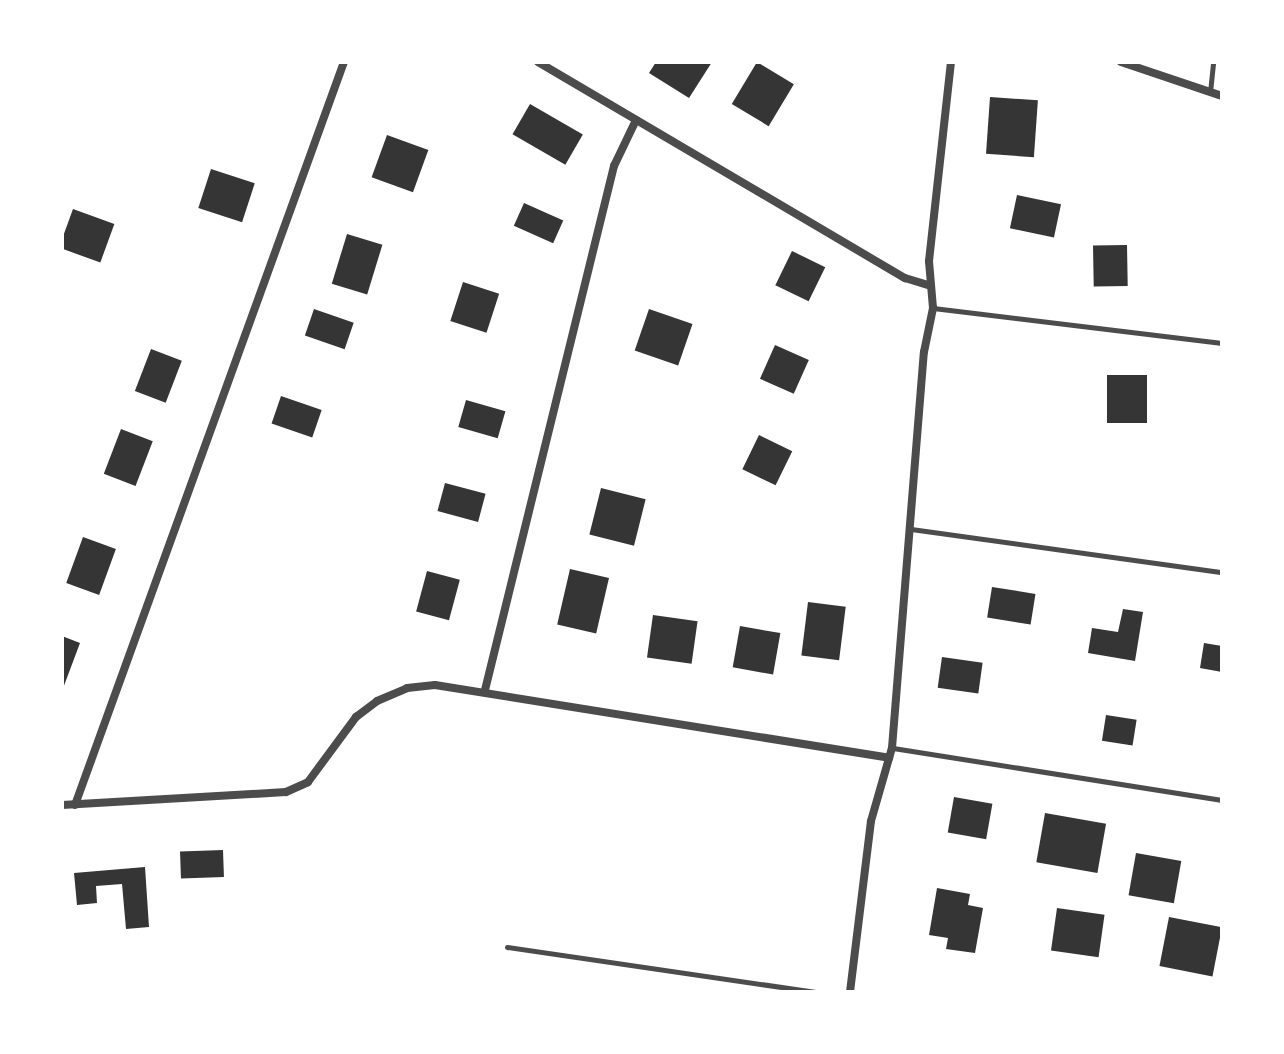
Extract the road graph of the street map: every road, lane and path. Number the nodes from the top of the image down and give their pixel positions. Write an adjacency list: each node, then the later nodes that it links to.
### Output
1 (344, 62): 19 (street)
2 (538, 62): 8 (street)
3 (951, 62): 9 (street)
4 (1121, 62): 6 (street)
5 (1213, 62): 6 (lane)
6 (1210, 92): 7 (street)
7 (1222, 96)
8 (636, 120): 9 (street); 14 (street)
9 (931, 286): 10 (street)
10 (933, 308): 11 (lane); 12 (street)
11 (1222, 343)
12 (910, 529): 13 (lane); 15 (street)
13 (1222, 572)
14 (485, 690): 16 (street); 19 (street)
15 (892, 748): 16 (street); 17 (lane)
16 (889, 758): 22 (street)
17 (1222, 800)
18 (62, 805): 19 (street)
19 (75, 805)
20 (507, 947): 21 (lane)
21 (816, 992)
22 (850, 992)

